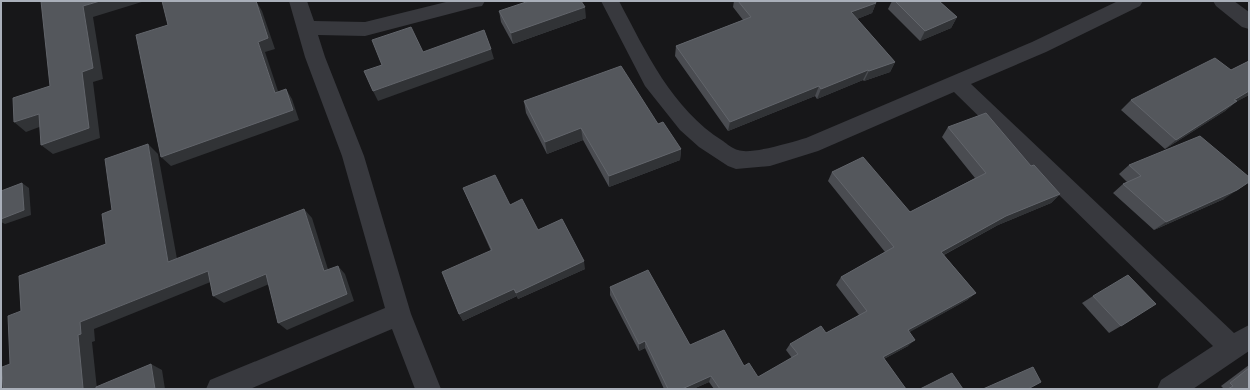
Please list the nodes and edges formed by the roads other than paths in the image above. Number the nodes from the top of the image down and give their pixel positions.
1 (298, 1) edge
2 (476, 1) edge
3 (610, 1) edge
4 (1134, 1) edge
5 (1222, 1) edge
6 (1249, 22) edge
7 (307, 28) junction
8 (956, 82) junction
9 (399, 314) junction
10 (1240, 342) edge
11 (219, 389) edge
12 (428, 389) edge
13 (1170, 389) edge

1 - 7 street
2 - 7 street
3 - 8 street
4 - 8 street
5 - 6 street
7 - 9 street
8 - 10 street
9 - 11 street
9 - 12 street
10 - 13 street

